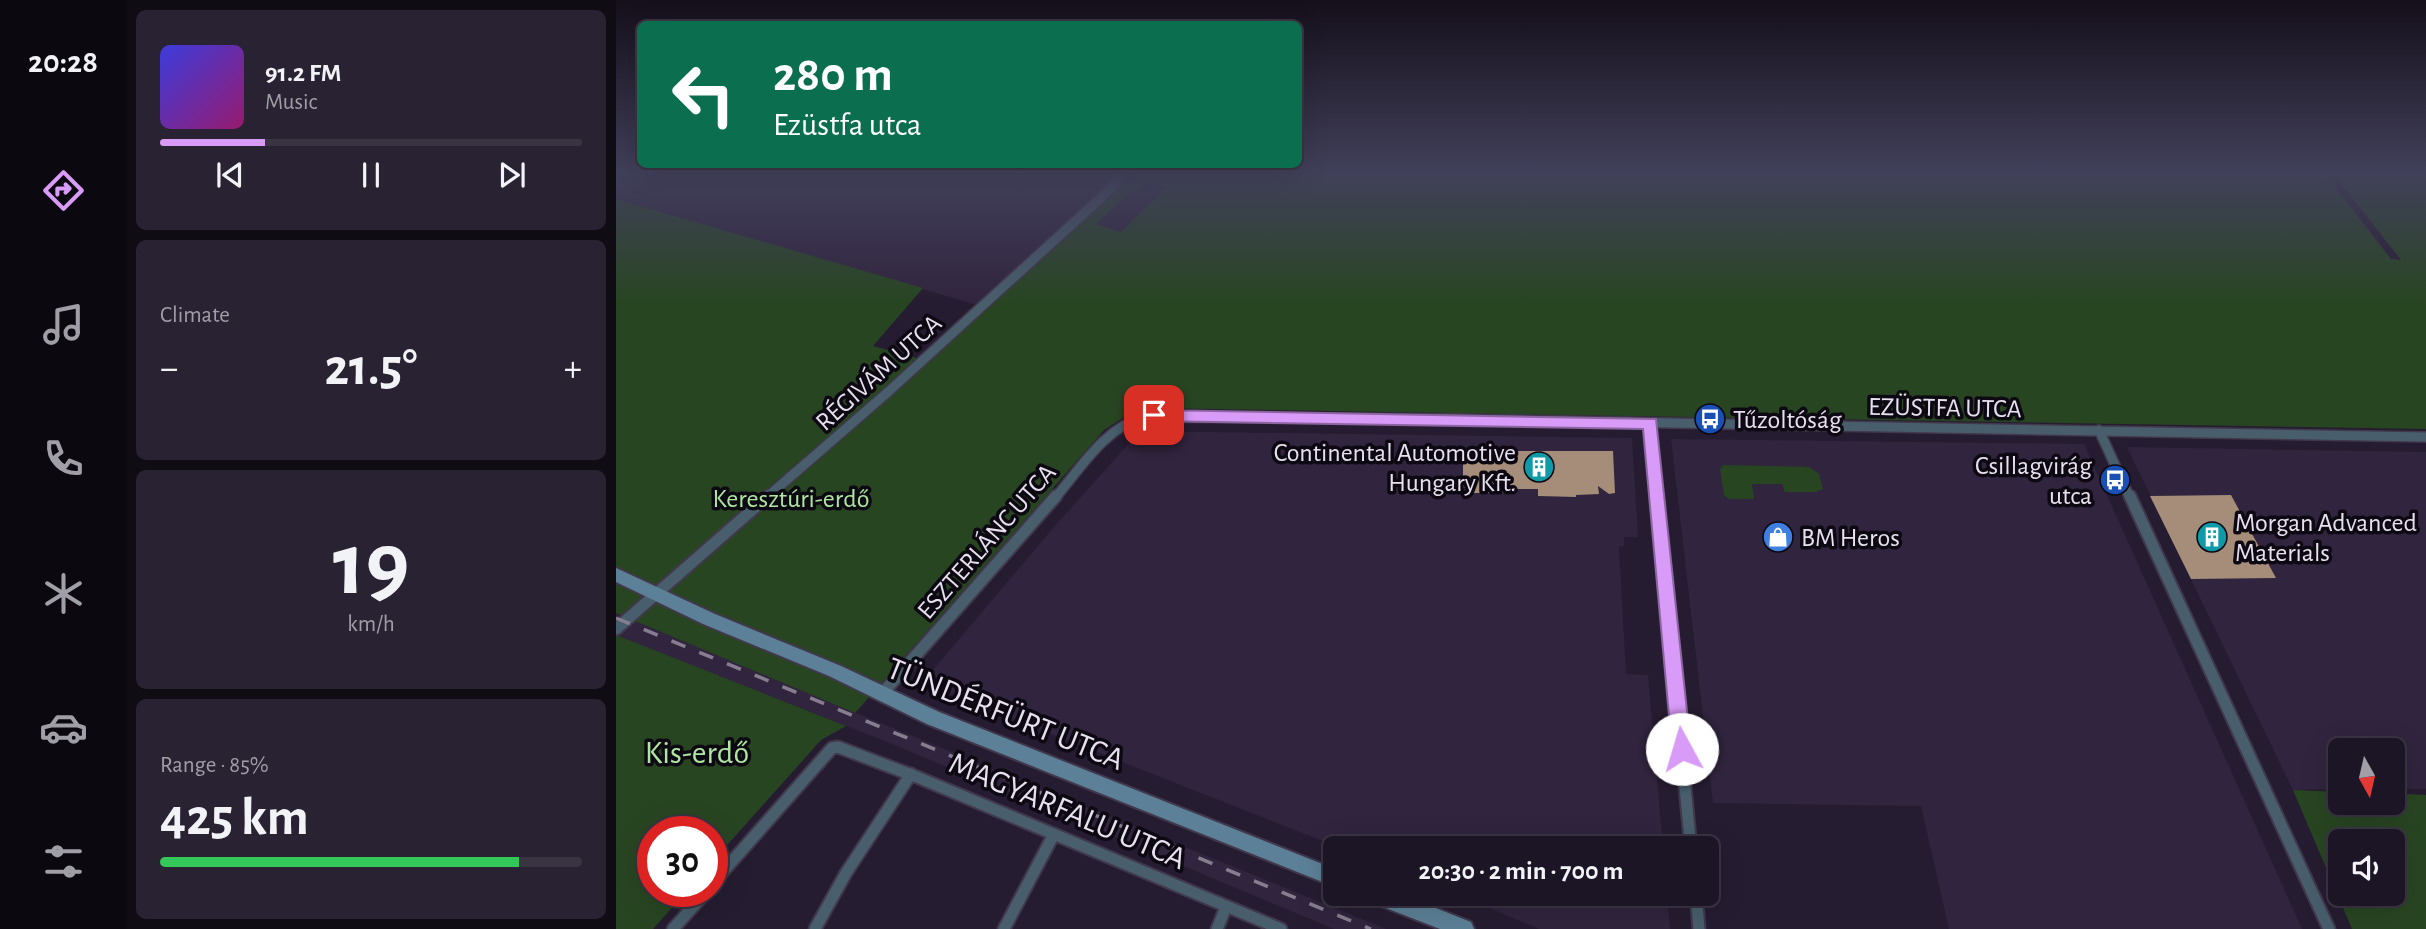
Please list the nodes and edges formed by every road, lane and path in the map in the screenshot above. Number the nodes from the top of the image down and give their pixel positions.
1 (1081, 216) edge
2 (1129, 421) joint
3 (1650, 423) junction
4 (2099, 430) junction
5 (2426, 437) edge
6 (616, 575) edge
7 (659, 594) junction
8 (616, 629) edge
9 (881, 695) junction
10 (911, 774) junction
11 (1054, 834) junction
12 (1691, 836) edge
13 (728, 866) edge
14 (1323, 873) edge
15 (1406, 906) edge
16 (1697, 906) edge
17 (693, 907) edge
18 (1226, 907) junction
19 (673, 929) edge
20 (815, 929) edge
21 (1004, 929) edge
22 (1217, 929) edge
23 (1281, 929) edge
24 (1464, 929) edge
25 (1699, 929) edge
26 (2329, 929) edge

1 - 7 street, RÉGIVÁM UTCA
2 - 3 street, EZÜSTFA UTCA
2 - 9 street, ESZTERLÁNC UTCA
3 - 4 street, EZÜSTFA UTCA
3 - 12 street
4 - 5 street, EZÜSTFA UTCA
4 - 26 street
6 - 7 street, TÜNDÉRFÜRT UTCA
7 - 8 street, RÉGIVÁM UTCA
7 - 9 street, TÜNDÉRFÜRT UTCA
9 - 14 street, TÜNDÉRFÜRT UTCA
10 - 11 street, MAGYARFALU UTCA
10 - 13 street, MAGYARFALU UTCA
10 - 20 street
11 - 18 street, MAGYARFALU UTCA
11 - 21 street
15 - 24 street
16 - 25 street
17 - 19 street
18 - 22 street
18 - 23 street, MAGYARFALU UTCA

